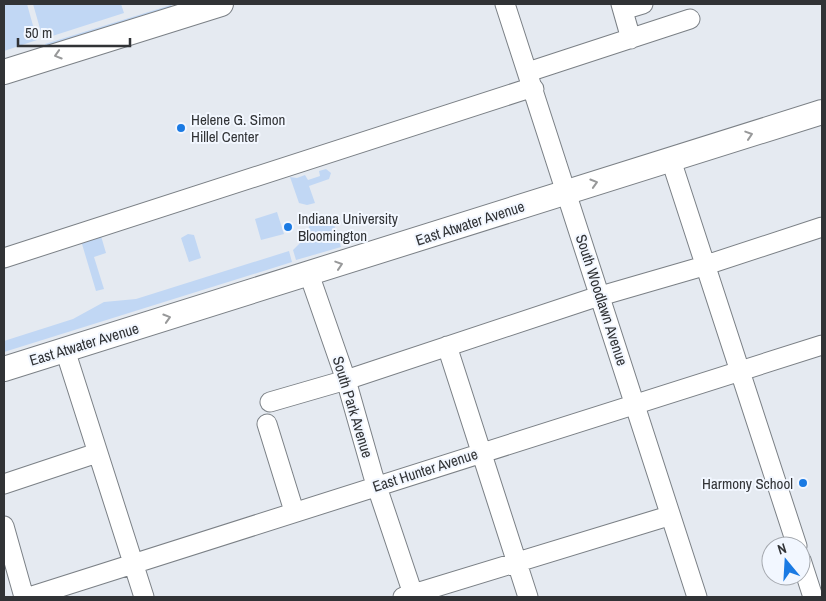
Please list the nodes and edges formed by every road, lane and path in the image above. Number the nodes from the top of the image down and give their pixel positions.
1 (222, 4) edge
2 (505, 4) edge
3 (643, 4) edge
4 (622, 7) edge
5 (690, 19) dead end
6 (631, 39) junction
7 (4, 72) edge
8 (531, 81) junction
9 (822, 112) edge
10 (671, 160) junction
11 (567, 192) junction
12 (822, 227) edge
13 (4, 258) edge
14 (704, 265) junction
15 (309, 274) junction
16 (600, 296) junction
17 (822, 345) edge
18 (447, 346) junction
19 (65, 350) junction
20 (4, 368) edge
21 (741, 370) junction
22 (346, 380) junction
23 (270, 402) dead end
24 (636, 405) junction
25 (266, 424) dead end
26 (481, 452) junction
27 (97, 454) junction
28 (4, 484) edge
29 (376, 485) junction
30 (294, 512) junction
31 (662, 518) dead end
32 (4, 526) edge
33 (794, 536) edge
34 (516, 561) junction
35 (133, 563) junction
36 (409, 596) edge
37 (24, 597) edge
38 (29, 597) edge
39 (144, 597) edge
40 (528, 597) edge
41 (697, 597) edge

1 -> 7 main road
2 - 8 street, South Woodlawn Avenue
3 - 4 street
4 - 6 street
5 - 6 street
6 - 8 street
8 - 11 street, South Woodlawn Avenue
8 - 13 street
10 -> 9 main road, East Atwater Avenue
11 -> 10 main road, East Atwater Avenue
10 - 14 street
15 -> 11 main road, East Atwater Avenue
11 - 16 street, South Woodlawn Avenue
12 - 14 street
14 - 16 street
14 - 21 street
19 -> 15 main road, East Atwater Avenue
15 - 22 street, South Park Avenue
16 - 18 street
16 - 24 street, South Woodlawn Avenue
17 - 21 street, East Hunter Avenue
18 - 22 street
18 - 26 street
19 - 20 main road, East Atwater Avenue
19 - 27 street
21 - 24 street, East Hunter Avenue
21 - 33 street
22 - 23 street
22 - 29 street, South Park Avenue
24 - 26 street, East Hunter Avenue
24 - 41 street, South Woodlawn Avenue
25 - 30 street
26 - 29 street, East Hunter Avenue
26 - 34 street
27 - 28 street
27 - 35 street
29 - 30 street, East Hunter Avenue
29 - 36 street, South Park Avenue
30 - 35 street, East Hunter Avenue
31 - 34 street
32 - 37 street
34 - 36 street
34 - 40 street
35 - 38 street, East Hunter Avenue
35 - 39 street

